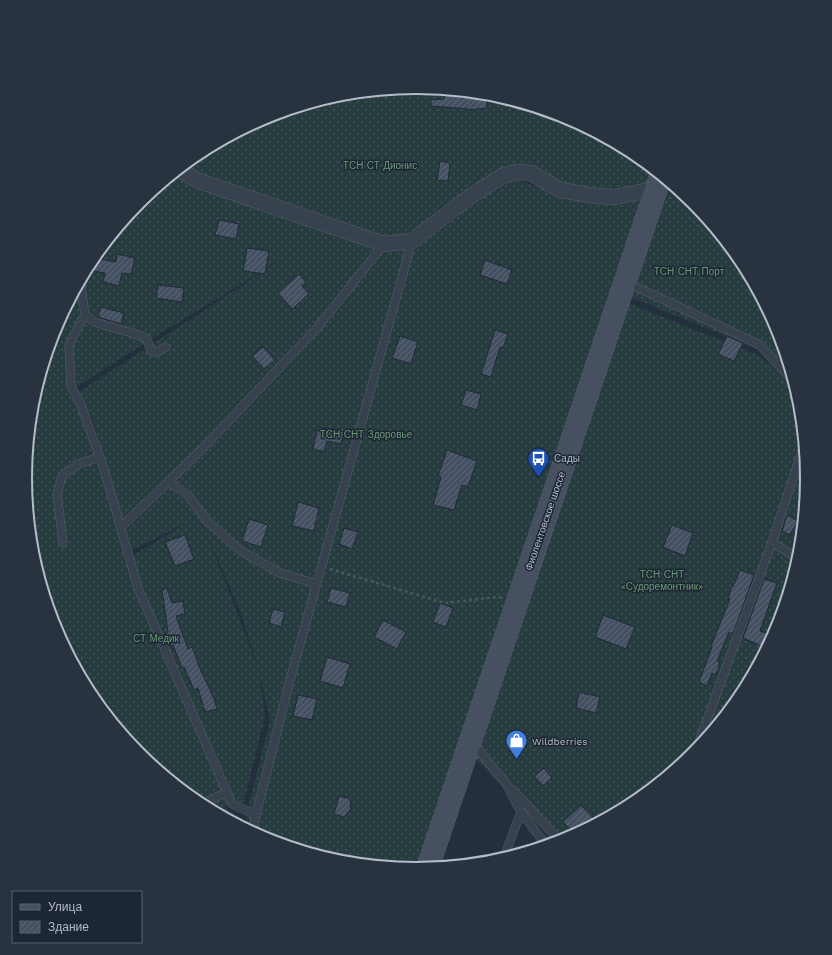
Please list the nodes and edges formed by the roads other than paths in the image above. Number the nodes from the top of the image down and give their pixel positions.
1 (184, 172) edge
2 (658, 183) edge
3 (412, 241) junction
4 (384, 244) junction
5 (625, 282) junction
6 (81, 289) edge
7 (85, 314) junction
8 (166, 346) dead end
9 (785, 372) edge
10 (100, 457) junction
11 (799, 459) edge
12 (168, 482) junction
13 (121, 527) junction
14 (772, 542) junction
15 (63, 543) dead end
16 (792, 555) edge
17 (317, 584) junction
18 (702, 735) edge
19 (471, 742) junction
20 (506, 783) junction
21 (227, 792) junction
22 (209, 801) edge
23 (521, 812) junction
24 (256, 815) junction
25 (253, 825) edge
26 (555, 835) edge
27 (542, 840) edge
28 (507, 850) edge
29 (430, 861) edge

1 - 4 street
2 - 3 street
2 - 5 main road, Фиолентовское шоссе
3 - 4 street
3 - 17 lane
4 - 12 lane
5 - 9 lane
5 - 19 main road, Фиолентовское шоссе
6 - 7 lane
7 - 8 lane
7 - 10 lane
10 - 13 lane
10 - 15 lane
11 - 14 lane
12 - 13 lane
12 - 17 lane
13 - 21 lane
14 - 16 lane
14 - 18 lane
17 - 24 lane
19 - 20 lane
19 - 29 main road, Фиолентовское шоссе
20 - 23 lane
20 - 26 lane
21 - 22 lane
21 - 24 lane
23 - 27 lane
23 - 28 lane
24 - 25 lane

